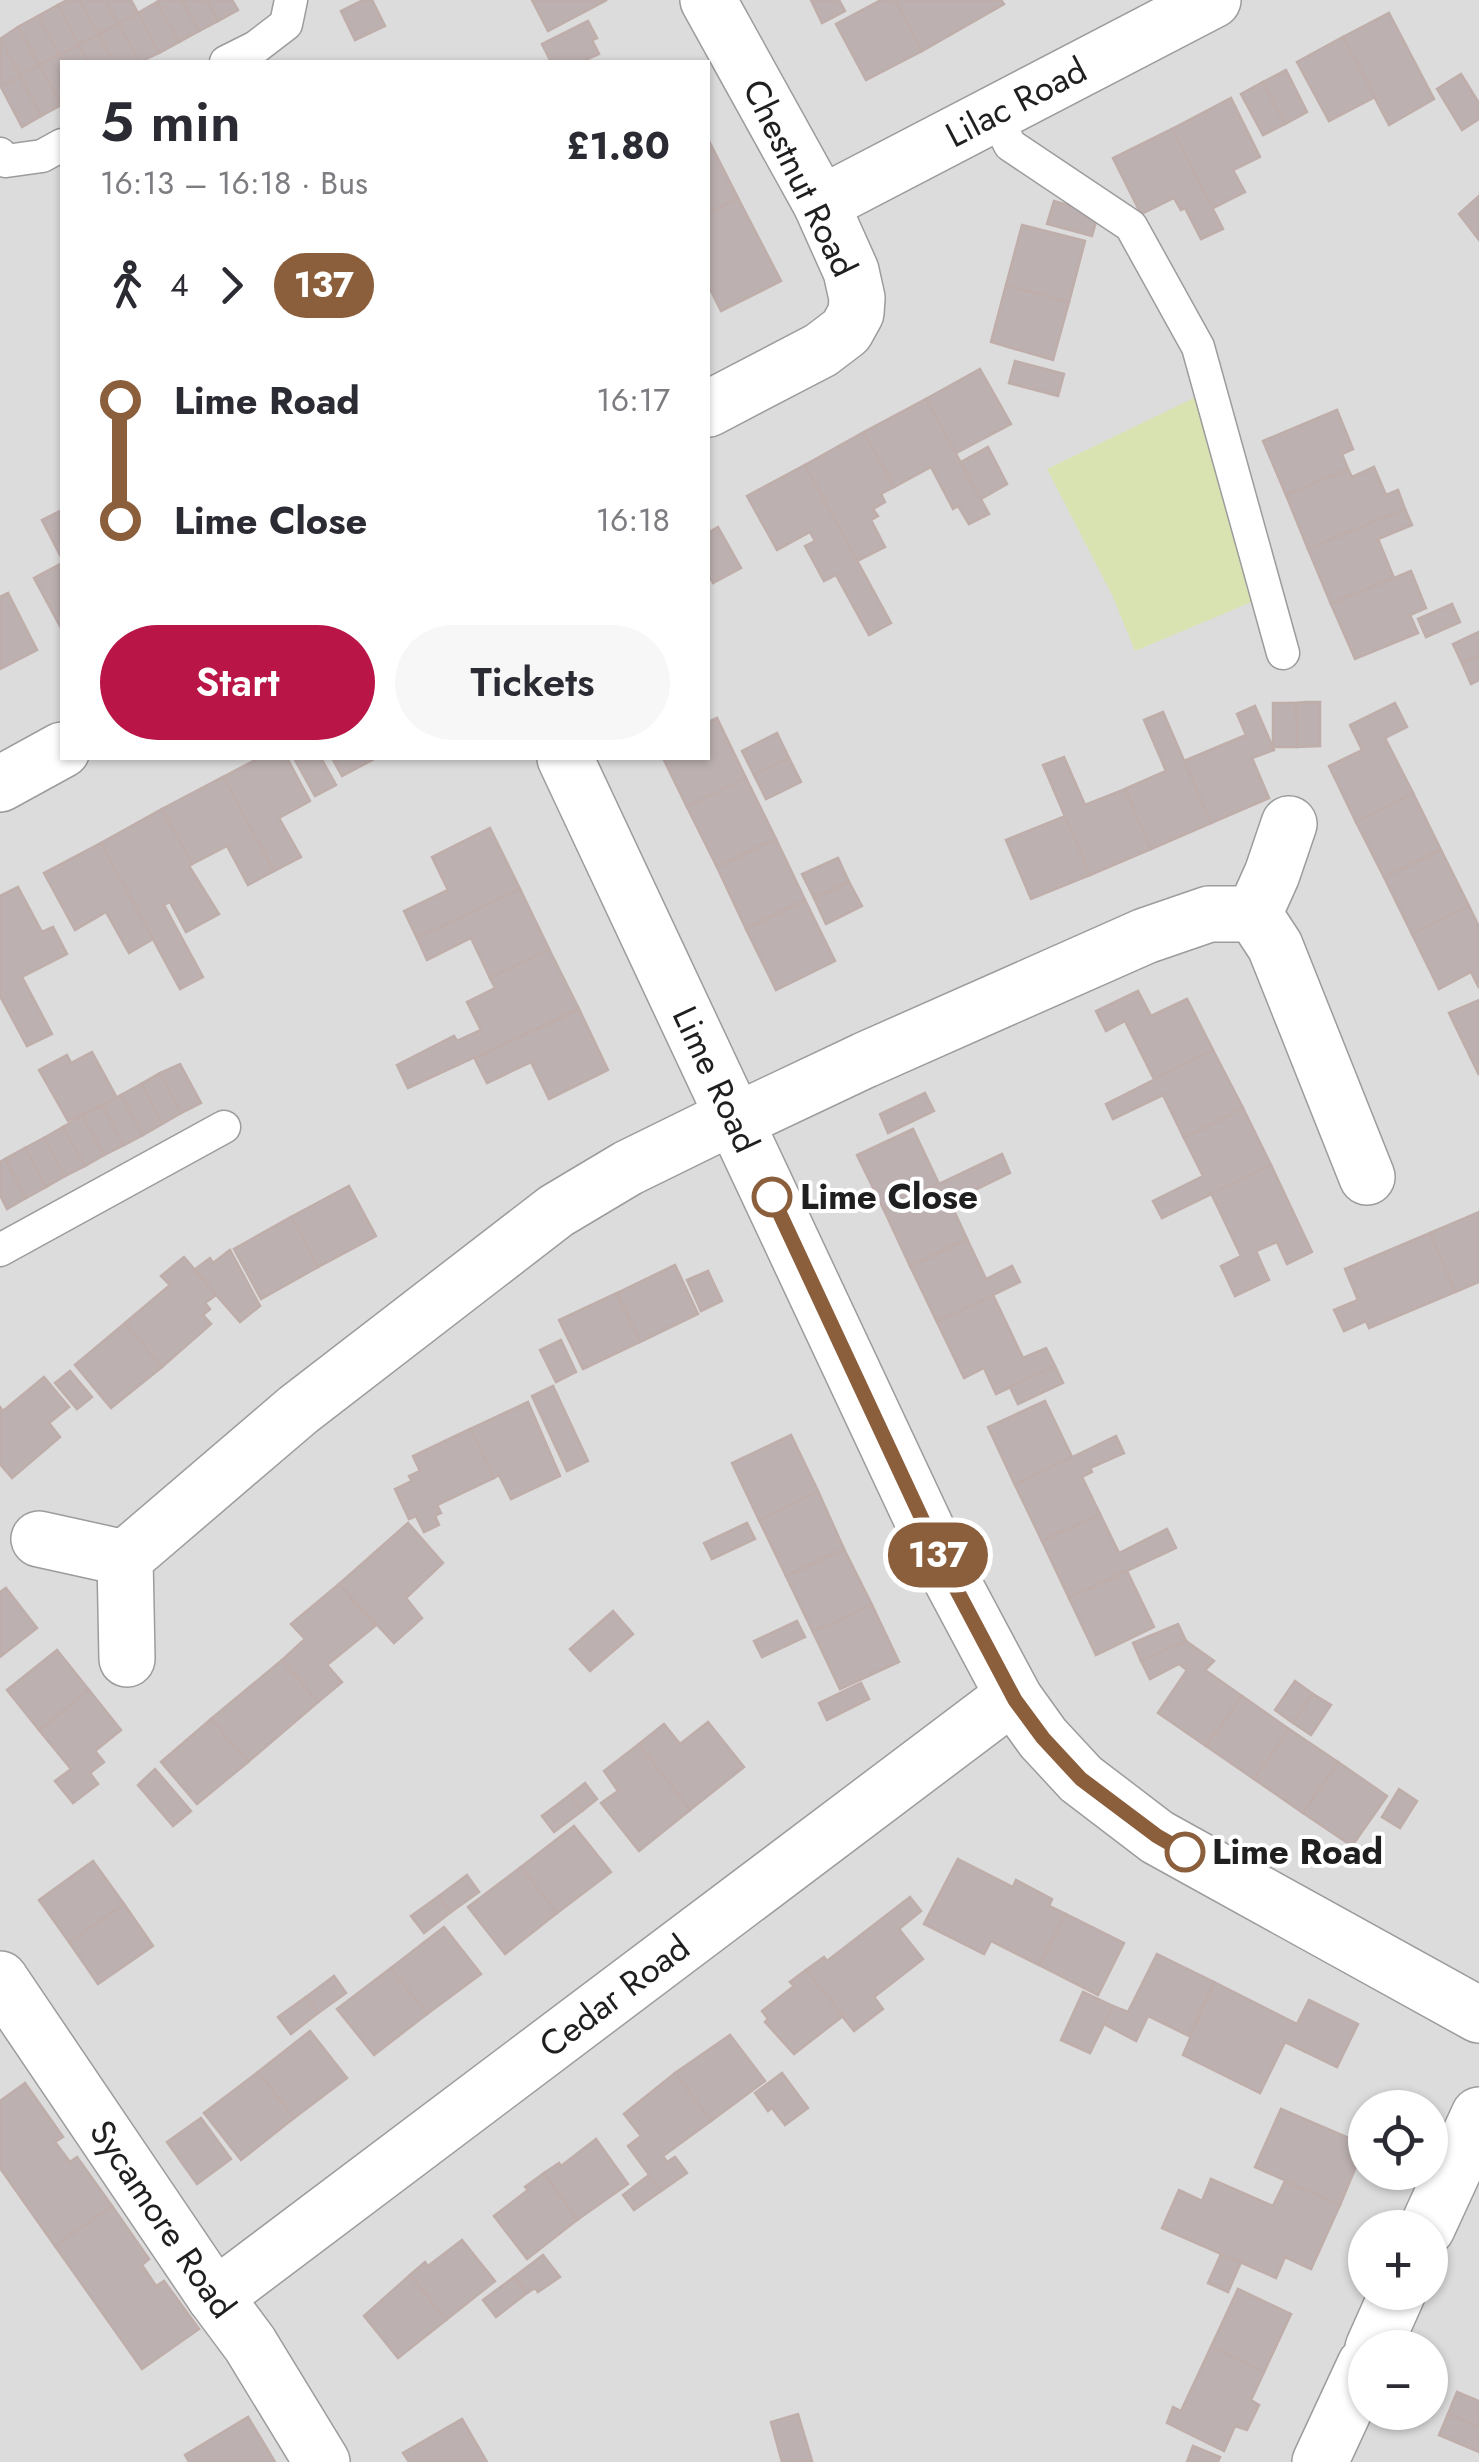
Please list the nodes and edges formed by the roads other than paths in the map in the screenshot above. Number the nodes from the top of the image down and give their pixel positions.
1 (291, 0) edge
2 (708, 0) edge
3 (1213, 0) edge
4 (230, 60) edge
5 (995, 115) junction
6 (60, 146) edge
7 (0, 154) edge
8 (820, 204) junction
9 (710, 408) edge
10 (1283, 652) dead end
11 (60, 751) edge
12 (565, 760) edge
13 (0, 784) edge
14 (1290, 824) dead end
15 (1254, 914) junction
16 (735, 1119) junction
17 (224, 1127) dead end
18 (1367, 1178) dead end
19 (0, 1250) edge
20 (40, 1539) dead end
21 (126, 1558) junction
22 (127, 1658) dead end
23 (1015, 1700) junction
24 (0, 1979) edge
25 (1479, 2016) edge
26 (1476, 2128) edge
27 (1436, 2210) edge
28 (214, 2297) junction
29 (1348, 2402) edge
30 (322, 2462) edge
31 (1320, 2462) edge

1 - 4 lane
2 - 8 street, Chestnut Road
3 - 5 street, Lilac Road
5 - 8 street, Lilac Road
5 - 10 lane
6 - 7 lane
8 - 9 street, Chestnut Road
11 - 13 street
12 - 16 street, Lime Road
14 - 15 street
15 - 16 street
15 - 18 street
16 - 21 street
16 - 23 street, Lime Road
17 - 19 lane
20 - 21 street
21 - 22 street
23 - 25 street, Lime Road
23 - 28 street, Cedar Road
24 - 28 street, Sycamore Road
26 - 27 street
28 - 30 street, Sycamore Road
29 - 31 street

